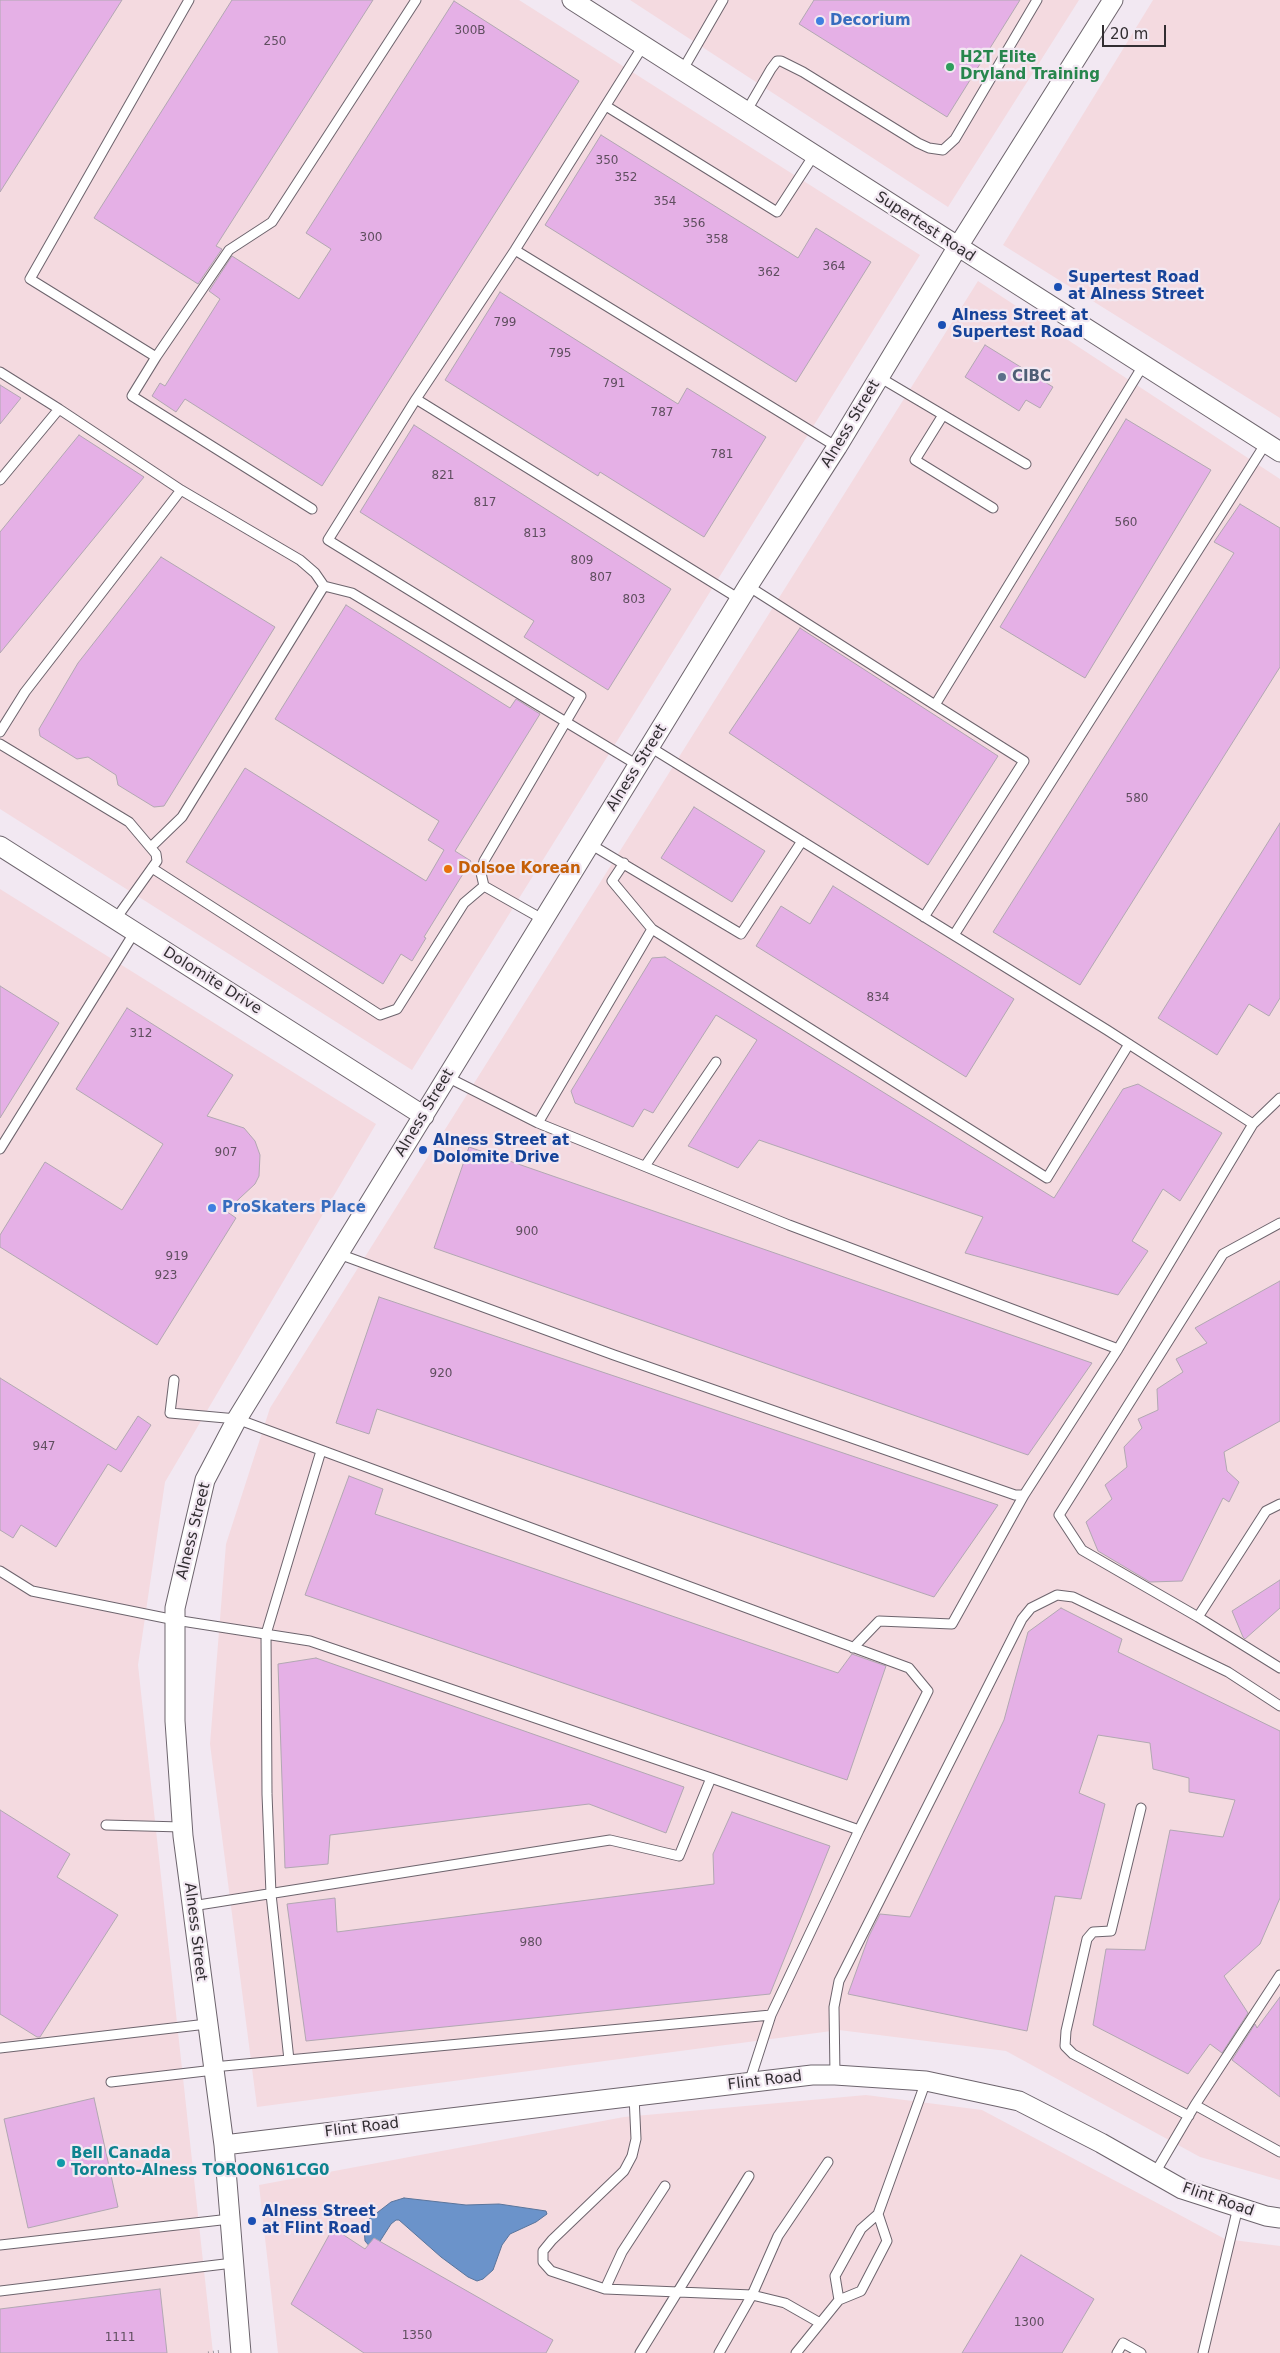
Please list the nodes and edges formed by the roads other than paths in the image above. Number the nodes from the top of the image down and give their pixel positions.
1 (189, 0) edge
2 (416, 0) edge
3 (572, 0) edge
4 (723, 0) edge
5 (1037, 0) edge
6 (1113, 0) edge
7 (644, 46) junction
8 (682, 71) junction
9 (606, 106) junction
10 (746, 112) junction
11 (814, 155) junction
12 (957, 248) junction
13 (515, 250) junction
14 (156, 357) junction
15 (1144, 364) junction
16 (0, 372) edge
17 (880, 377) junction
18 (416, 399) junction
19 (59, 409) junction
20 (943, 415) junction
21 (837, 447) junction
22 (1273, 448) edge
23 (1026, 464) dead end
24 (0, 480) edge
25 (181, 490) junction
26 (312, 508) dead end
27 (993, 508) dead end
28 (324, 586) junction
29 (745, 593) junction
30 (935, 705) junction
31 (566, 722) junction
32 (0, 732) edge
33 (0, 744) edge
34 (650, 748) junction
35 (639, 766) junction
36 (802, 841) junction
37 (590, 844) junction
38 (0, 846) edge
39 (151, 848) junction
40 (624, 862) junction
41 (152, 868) junction
42 (484, 886) junction
43 (924, 917) junction
44 (115, 920) junction
45 (544, 920) junction
46 (652, 929) junction
47 (134, 933) junction
48 (954, 935) junction
49 (1129, 1044) junction
50 (716, 1062) dead end
51 (447, 1076) junction
52 (1280, 1098) edge
53 (424, 1116) junction
54 (538, 1123) junction
55 (1253, 1124) junction
56 (0, 1149) edge
57 (644, 1166) junction
58 (1280, 1223) edge
59 (339, 1254) junction
60 (1118, 1349) junction
61 (174, 1380) dead end
62 (237, 1419) junction
63 (321, 1451) junction
64 (1024, 1495) junction
65 (1280, 1504) edge
66 (0, 1571) edge
67 (1198, 1617) junction
68 (175, 1620) junction
69 (266, 1634) junction
70 (852, 1648) junction
71 (1280, 1668) edge
72 (1280, 1706) edge
73 (711, 1778) junction
74 (1141, 1808) dead end
75 (106, 1825) dead end
76 (182, 1827) junction
77 (859, 1830) junction
78 (271, 1894) junction
79 (192, 1906) junction
80 (1280, 1975) edge
81 (770, 2014) junction
82 (207, 2024) junction
83 (0, 2048) edge
84 (289, 2060) junction
85 (213, 2069) junction
86 (835, 2075) junction
87 (926, 2081) junction
88 (111, 2082) dead end
89 (748, 2083) junction
90 (634, 2096) junction
91 (1195, 2105) junction
92 (1189, 2116) junction
93 (224, 2145) junction
94 (1280, 2152) edge
95 (828, 2162) dead end
96 (1155, 2173) junction
97 (749, 2176) dead end
98 (665, 2186) dead end
99 (1238, 2207) junction
100 (878, 2214) junction
101 (1280, 2218) edge
102 (230, 2219) junction
103 (0, 2245) edge
104 (233, 2263) junction
105 (605, 2289) junction
106 (0, 2292) edge
107 (678, 2292) junction
108 (752, 2295) junction
109 (839, 2300) junction
110 (820, 2323) junction
111 (241, 2353) edge
112 (640, 2353) edge
113 (719, 2353) edge
114 (796, 2353) edge
115 (1117, 2353) edge
116 (1141, 2353) edge
117 (1203, 2353) edge

1 - 14 lane
2 - 14 lane
3 - 7 street, Supertest Road
4 - 8 lane
5 - 10 lane
6 - 12 street, Alness Street
7 - 8 street, Supertest Road
7 - 9 lane
8 - 10 street, Supertest Road
9 - 11 lane
9 - 13 lane
10 - 11 street, Supertest Road
11 - 12 street, Supertest Road
12 - 15 street, Supertest Road
12 - 17 street, Alness Street
13 - 18 lane
13 - 21 lane
14 - 26 lane
15 - 22 street, Supertest Road
15 - 30 lane
16 - 19 lane
17 - 20 lane
17 - 21 street, Alness Street
18 - 29 lane
18 - 31 lane
19 - 24 lane
19 - 25 lane
20 - 23 lane
20 - 27 lane
21 - 29 street, Alness Street
22 - 48 lane
25 - 28 lane
25 - 32 lane
28 - 31 lane
28 - 39 lane
29 - 30 lane
29 - 34 street, Alness Street
30 - 43 lane
31 - 35 lane
31 - 42 lane
33 - 39 lane
34 - 35 street, Alness Street
34 - 36 lane
35 - 37 street, Alness Street
36 - 40 lane
36 - 43 lane
37 - 40 lane
37 - 45 street, Alness Street
38 - 44 street, Dolomite Drive
39 - 41 lane
40 - 46 lane
41 - 42 lane
41 - 44 lane
42 - 45 lane
43 - 48 lane
44 - 47 street, Dolomite Drive
45 - 51 street, Alness Street
46 - 49 lane
46 - 54 lane
47 - 53 street, Dolomite Drive
47 - 56 lane
48 - 49 lane
49 - 55 lane
50 - 57 lane
51 - 53 street, Alness Street
51 - 54 lane
52 - 55 lane
53 - 59 street, Alness Street
54 - 57 lane
55 - 60 lane
57 - 60 lane
58 - 67 lane
59 - 62 street, Alness Street
59 - 64 lane
60 - 64 lane
61 - 62 lane
62 - 63 lane
62 - 68 street, Alness Street
63 - 69 lane
63 - 70 lane
64 - 70 lane
65 - 67 lane
66 - 68 lane
67 - 71 lane
68 - 69 lane
68 - 76 street, Alness Street
69 - 73 lane
69 - 78 lane
70 - 77 lane
72 - 86 lane
73 - 77 lane
73 - 78 lane
74 - 92 lane
75 - 76 lane
76 - 79 street, Alness Street
77 - 81 lane
78 - 79 lane
78 - 84 lane
79 - 82 street, Alness Street
80 - 91 lane
81 - 84 lane
81 - 89 lane
82 - 83 lane
82 - 85 street, Alness Street
84 - 85 lane
85 - 88 lane
85 - 93 street, Alness Street
86 - 87 street, Flint Road
86 - 89 street, Flint Road
87 - 96 street, Flint Road
87 - 100 lane
89 - 90 street, Flint Road
90 - 93 street, Flint Road
90 - 105 lane
91 - 92 lane
91 - 94 lane
92 - 96 lane
93 - 102 street, Alness Street
95 - 108 lane
96 - 99 street, Flint Road
97 - 107 lane
98 - 105 lane
99 - 101 street, Flint Road
99 - 117 lane
100 - 109 lane
100 - 109 lane
102 - 103 lane
102 - 104 street, Alness Street
104 - 106 lane
104 - 111 street, Alness Street
105 - 107 lane
107 - 108 lane
107 - 112 lane
108 - 110 lane
108 - 113 lane
109 - 110 lane
110 - 114 lane
115 - 116 lane

